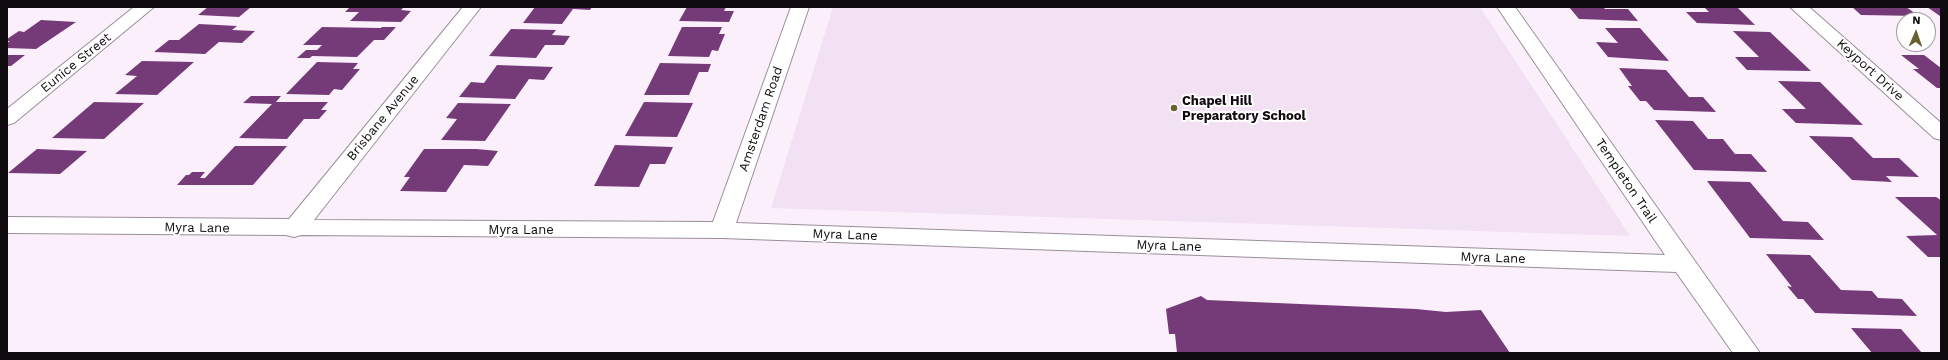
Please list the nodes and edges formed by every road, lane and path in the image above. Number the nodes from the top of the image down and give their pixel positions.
1 (144, 7) edge
2 (472, 7) edge
3 (800, 7) edge
4 (1506, 7) edge
5 (1799, 7) edge
6 (7, 119) edge
7 (1938, 129) edge
8 (7, 226) edge
9 (294, 229) junction
10 (722, 230) junction
11 (1683, 264) junction
12 (1748, 353) edge

1 - 6 street, Eunice Street
2 - 9 street, Brisbane Avenue
3 - 10 street, Amsterdam Road
4 - 11 street, Templeton Trail
5 - 7 street, Keyport Drive
8 - 9 street, Myra Lane
9 - 10 street, Myra Lane
10 - 11 street, Myra Lane
11 - 12 street, Templeton Trail

